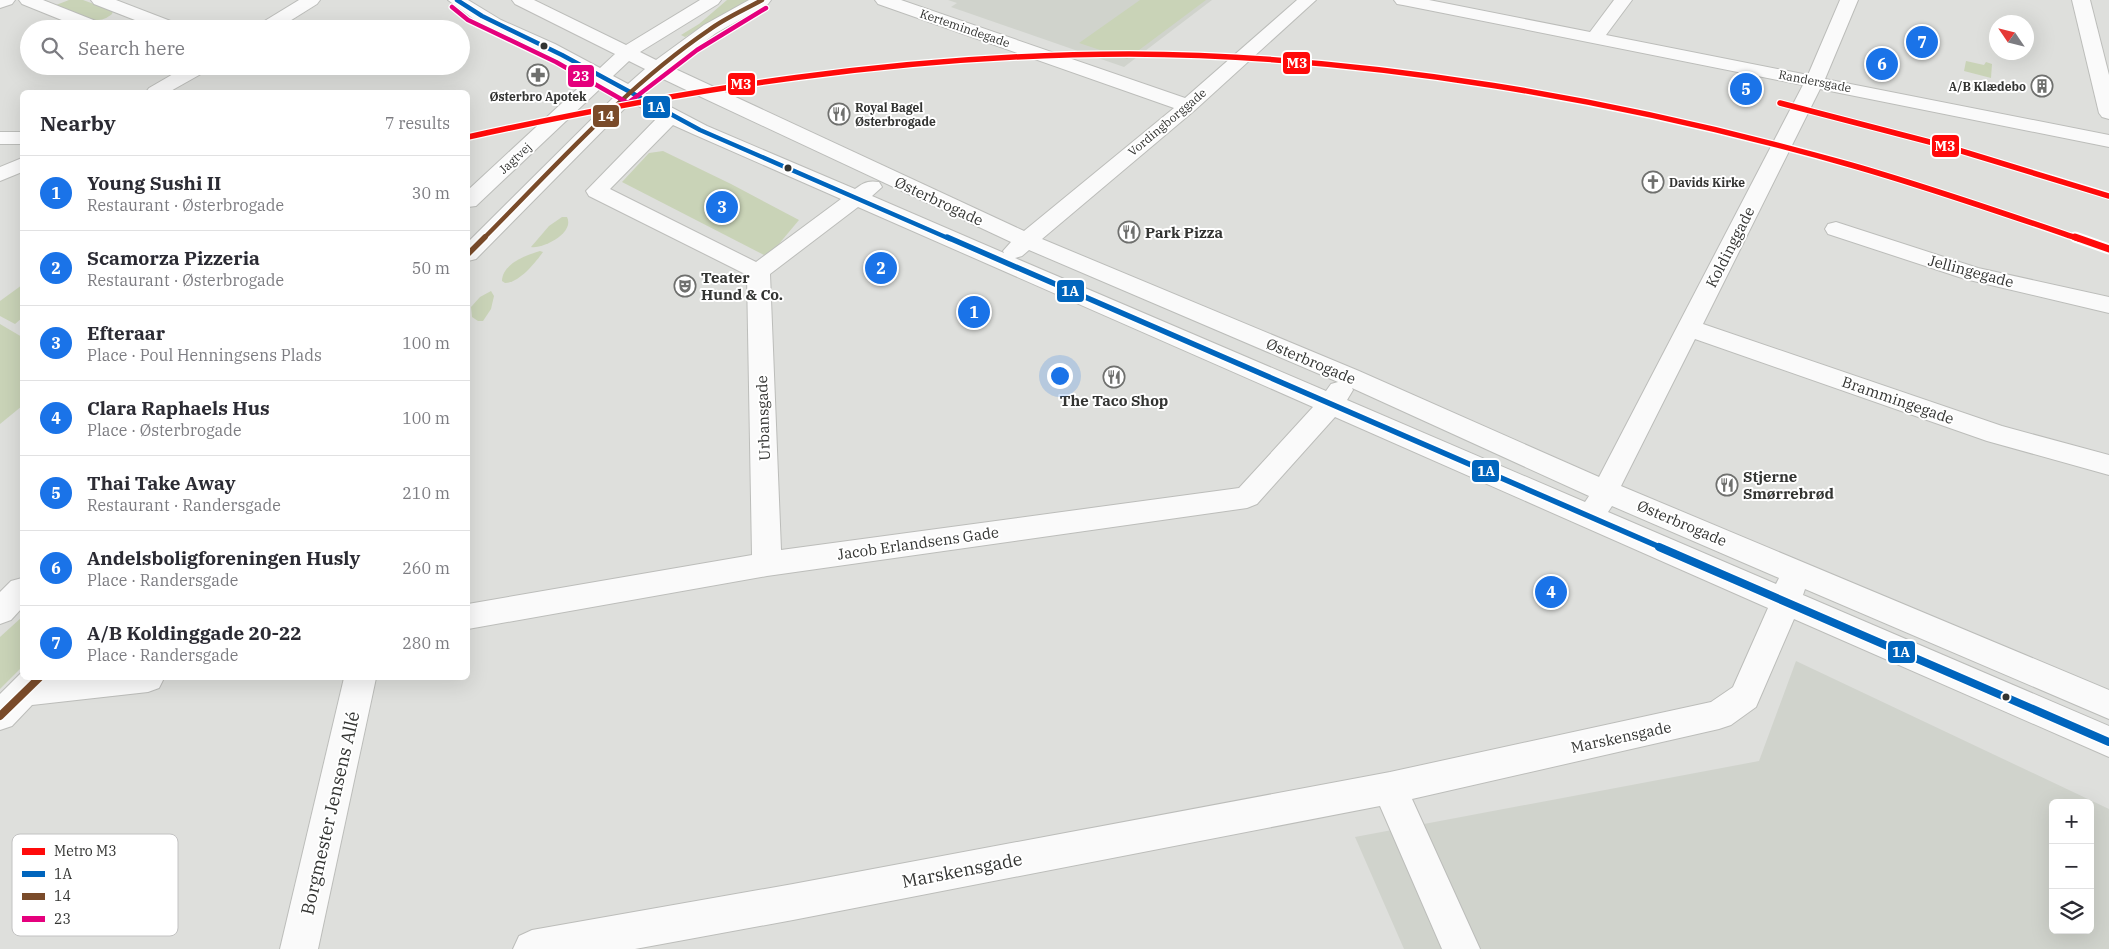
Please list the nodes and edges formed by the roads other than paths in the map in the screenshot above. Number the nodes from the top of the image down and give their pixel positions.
1 (6, 0) edge
2 (28, 0) edge
3 (100, 0) edge
4 (311, 0) edge
5 (457, 0) edge
6 (521, 0) edge
7 (712, 0) edge
8 (762, 0) edge
9 (884, 0) edge
10 (1307, 0) edge
11 (1403, 0) edge
12 (1623, 0) edge
13 (1849, 0) edge
14 (2081, 0) edge
15 (0, 3) edge
16 (78, 20) edge
17 (152, 20) edge
18 (279, 20) edge
19 (1594, 38) junction
20 (628, 53) junction
21 (658, 68) junction
22 (185, 75) edge
23 (601, 77) junction
24 (1814, 81) junction
25 (159, 90) edge
26 (628, 94) junction
27 (1188, 106) junction
28 (2109, 113) edge
29 (670, 116) junction
30 (0, 138) edge
31 (20, 138) edge
32 (2109, 141) edge
33 (20, 165) edge
34 (0, 175) edge
35 (884, 176) junction
36 (858, 198) junction
37 (470, 199) edge
38 (1836, 230) dead end
39 (1026, 241) junction
40 (470, 252) edge
41 (1002, 261) junction
42 (758, 272) junction
43 (2109, 305) edge
44 (1688, 328) junction
45 (1350, 377) junction
46 (1330, 404) junction
47 (2109, 465) edge
48 (1605, 491) junction
49 (1592, 518) junction
50 (767, 564) junction
51 (1791, 586) junction
52 (20, 592) edge
53 (0, 610) edge
54 (470, 617) edge
55 (115, 680) edge
56 (360, 680) edge
57 (32, 685) edge
58 (2109, 705) edge
59 (0, 716) edge
60 (2109, 742) edge
61 (1390, 788) junction
62 (299, 949) edge
63 (532, 949) edge
64 (1461, 949) edge

1 - 15 street
2 - 16 street
3 - 17 street
4 - 18 street
5 - 23 street, Østerbrogade
6 - 20 street, Østerbrogade
7 - 20 street, Jagtvej
8 - 21 street
9 - 27 street, Kertemindegade
10 - 27 street, Vordingborggade
11 - 19 street, Randersgade
12 - 19 street
13 - 24 street, Koldinggade
14 - 28 street
19 - 24 street, Randersgade
20 - 21 street, Østerbrogade
20 - 23 street, Jagtvej
21 - 26 street
21 - 35 street, Østerbrogade
22 - 25 street
23 - 26 street, Østerbrogade
23 - 37 street, Jagtvej
24 - 32 street, Randersgade
24 - 44 street, Koldinggade
26 - 29 street, Østerbrogade
26 - 40 street
27 - 39 street, Vordingborggade
29 - 36 street, Østerbrogade
29 - 42 street
30 - 31 street
33 - 34 street
35 - 36 street
35 - 39 street, Østerbrogade
36 - 41 street, Østerbrogade
36 - 42 street
38 - 43 street, Jellingegade
39 - 41 street, Vordingborggade
39 - 45 street, Østerbrogade
41 - 46 street, Østerbrogade
42 - 50 street, Urbansgade
44 - 47 street, Brammingegade
44 - 48 street, Koldinggade
45 - 46 street, Jacob Erlandsens Gade
45 - 48 street, Østerbrogade
46 - 49 street, Østerbrogade
46 - 50 street, Jacob Erlandsens Gade
48 - 49 street, Koldinggade
48 - 51 street, Østerbrogade
49 - 51 street, Østerbrogade
50 - 54 street, Jacob Erlandsens Gade
51 - 58 street, Østerbrogade
51 - 60 street, Østerbrogade
51 - 61 street, Marskensgade
52 - 53 street
55 - 57 street
56 - 62 street, Borgmester Jensens Allé
57 - 59 street
61 - 63 street, Marskensgade
61 - 64 street

